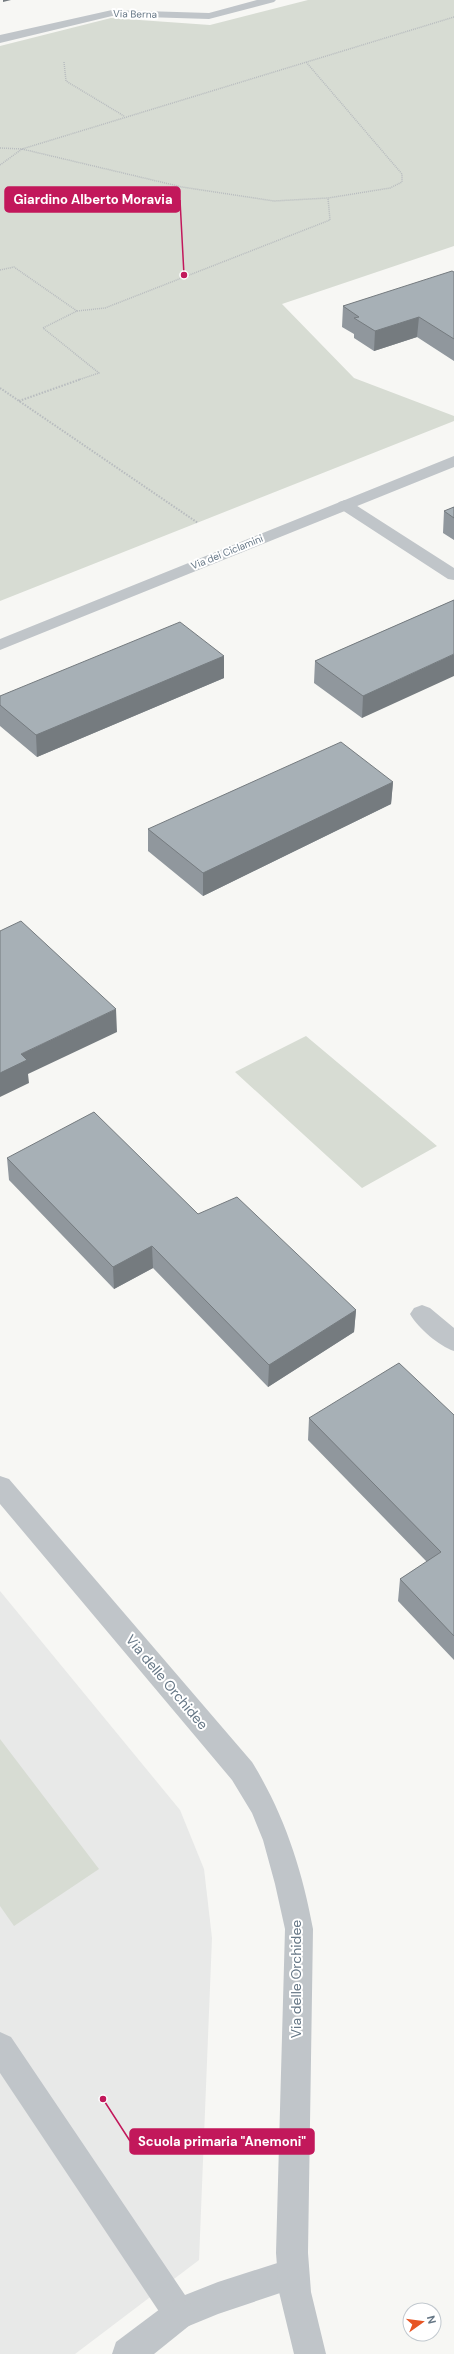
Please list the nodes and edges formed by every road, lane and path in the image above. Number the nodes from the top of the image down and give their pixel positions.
1 (270, 0) edge
2 (454, 17) edge
3 (22, 33) junction
4 (0, 39) edge
5 (306, 62) junction
6 (124, 117) junction
7 (0, 148) edge
8 (22, 149) junction
9 (0, 165) edge
10 (328, 198) junction
11 (0, 270) edge
12 (76, 311) junction
13 (0, 388) edge
14 (19, 401) junction
15 (454, 461) edge
16 (345, 505) junction
17 (198, 523) dead end
18 (454, 575) edge
19 (0, 645) edge
20 (422, 1314) dead end
21 (454, 1342) edge
22 (0, 1486) edge
23 (0, 2047) edge
24 (293, 2274) junction
25 (179, 2314) junction
26 (128, 2354) edge
27 (310, 2354) edge

1 - 3 street, Via Berna
2 - 5 path
3 - 4 street, Via Berna
3 - 6 path
5 - 6 path
5 - 10 path
6 - 8 path
7 - 8 path
8 - 9 path
8 - 10 path
10 - 12 path
11 - 12 path
12 - 14 path
13 - 14 path
14 - 17 path
15 - 16 street, Via dei Ciclamini
16 - 18 street
16 - 19 street, Via dei Ciclamini
20 - 21 street
22 - 24 street, Via delle Orchidee
23 - 25 street
24 - 25 street
24 - 27 street, Via delle Orchidee
25 - 26 street

